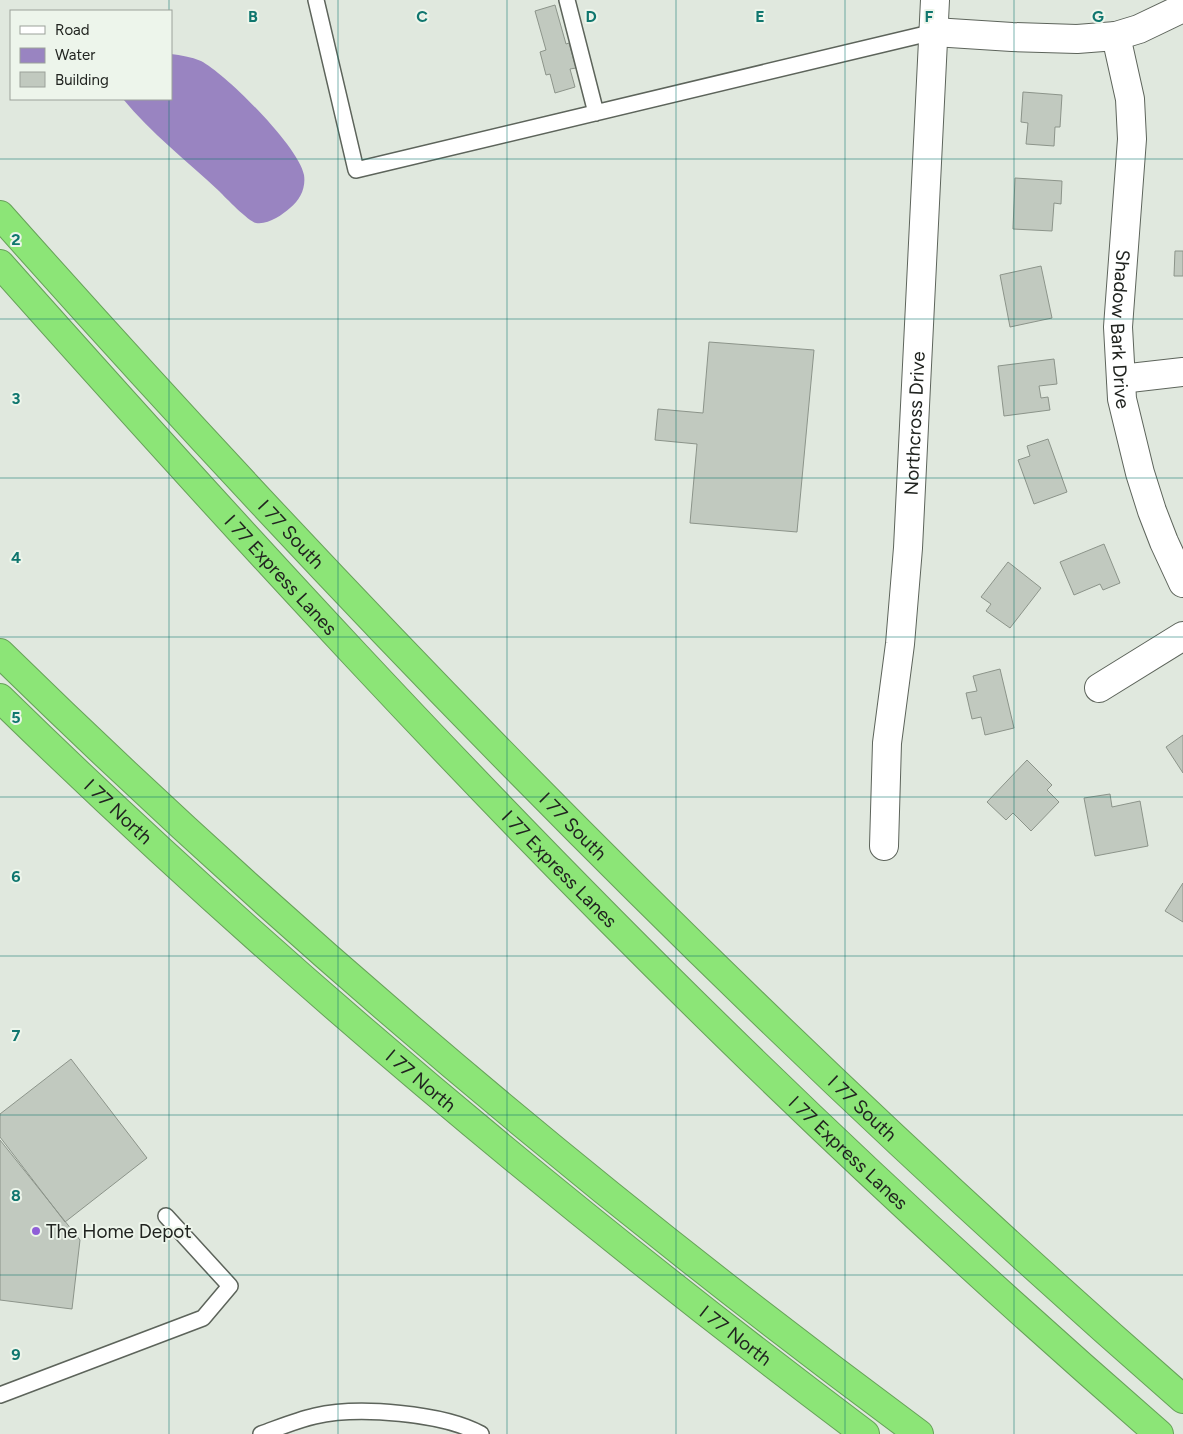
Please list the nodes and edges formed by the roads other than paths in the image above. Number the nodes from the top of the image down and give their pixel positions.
1 (316, 0) edge
2 (567, 0) edge
3 (935, 0) edge
4 (1183, 8) edge
5 (934, 32) junction
6 (1116, 36) junction
7 (596, 113) junction
8 (0, 215) edge
9 (0, 264) edge
10 (1183, 372) edge
11 (1121, 379) junction
12 (1183, 583) edge
13 (1183, 636) edge
14 (0, 653) edge
15 (1099, 688) dead end
16 (0, 698) edge
17 (884, 846) dead end
18 (166, 1216) dead end
19 (0, 1396) edge
20 (1183, 1399) edge
21 (260, 1434) edge
22 (481, 1434) edge
23 (865, 1434) edge
24 (920, 1434) edge
25 (1159, 1434) edge

1 - 7 lane
2 - 7 lane
3 - 5 street, Northcross Drive
4 - 6 street
5 - 6 street
5 - 7 lane
5 - 17 street, Northcross Drive
6 - 11 street, Shadow Bark Drive
8 - 20 highway, I 77 South
9 - 25 highway, I 77 Express Lanes
10 - 11 street
11 - 12 street, Shadow Bark Drive
13 - 15 street
14 - 24 highway
16 - 23 highway, I 77 North
18 - 19 lane
21 - 22 lane

